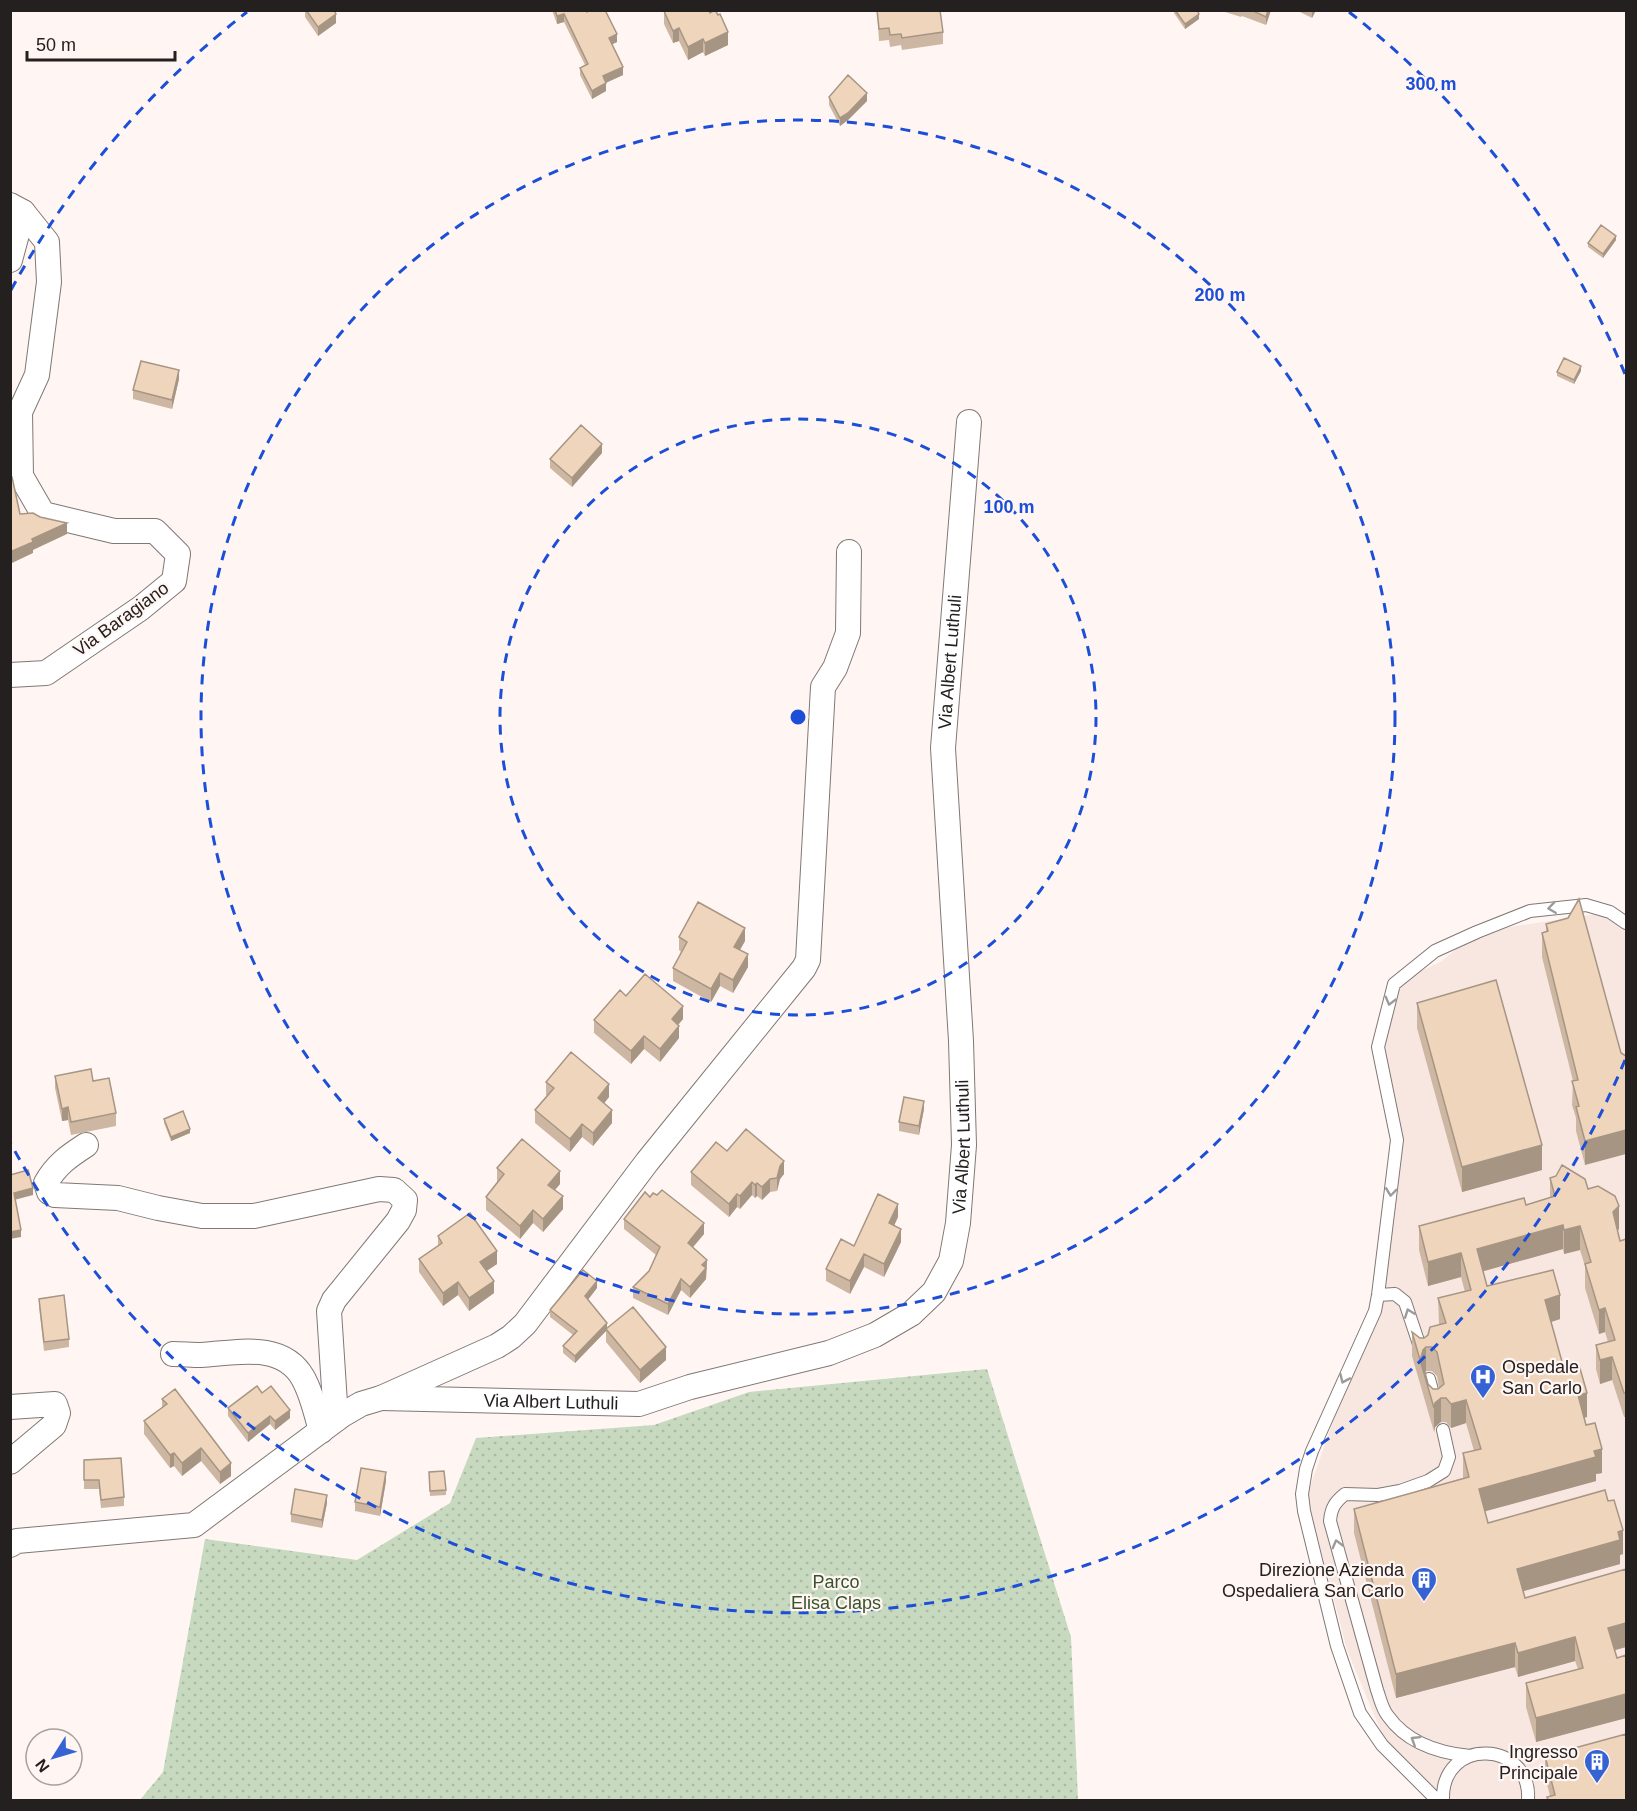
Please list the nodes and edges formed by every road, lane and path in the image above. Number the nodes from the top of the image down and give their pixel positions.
1 (17, 209) edge
2 (10, 260) edge
3 (969, 422) dead end
4 (849, 552) dead end
5 (10, 675) edge
6 (1626, 923) edge
7 (86, 1145) dead end
8 (1378, 1295) junction
9 (173, 1354) dead end
10 (1422, 1354) edge
11 (1429, 1379) edge
12 (381, 1398) junction
13 (1436, 1405) edge
14 (10, 1407) edge
15 (328, 1425) junction
16 (1443, 1430) dead end
17 (10, 1462) edge
18 (10, 1545) edge
19 (1470, 1756) junction
20 (1437, 1800) edge
21 (1443, 1800) edge
22 (1528, 1800) edge

1 - 2 street, Via Baragiano
1 - 5 street, Via Baragiano
3 - 12 street, Via Albert Luthuli
4 - 12 street, Via Albert Luthuli
6 -> 8 lane
7 - 15 street
10 -> 8 lane
8 -> 20 lane
9 - 15 street
11 - 13 lane
12 - 15 street, Via Albert Luthuli
14 - 17 street
15 - 18 street, Via Albert Luthuli
19 -> 16 lane
19 - 21 lane
19 - 22 lane

